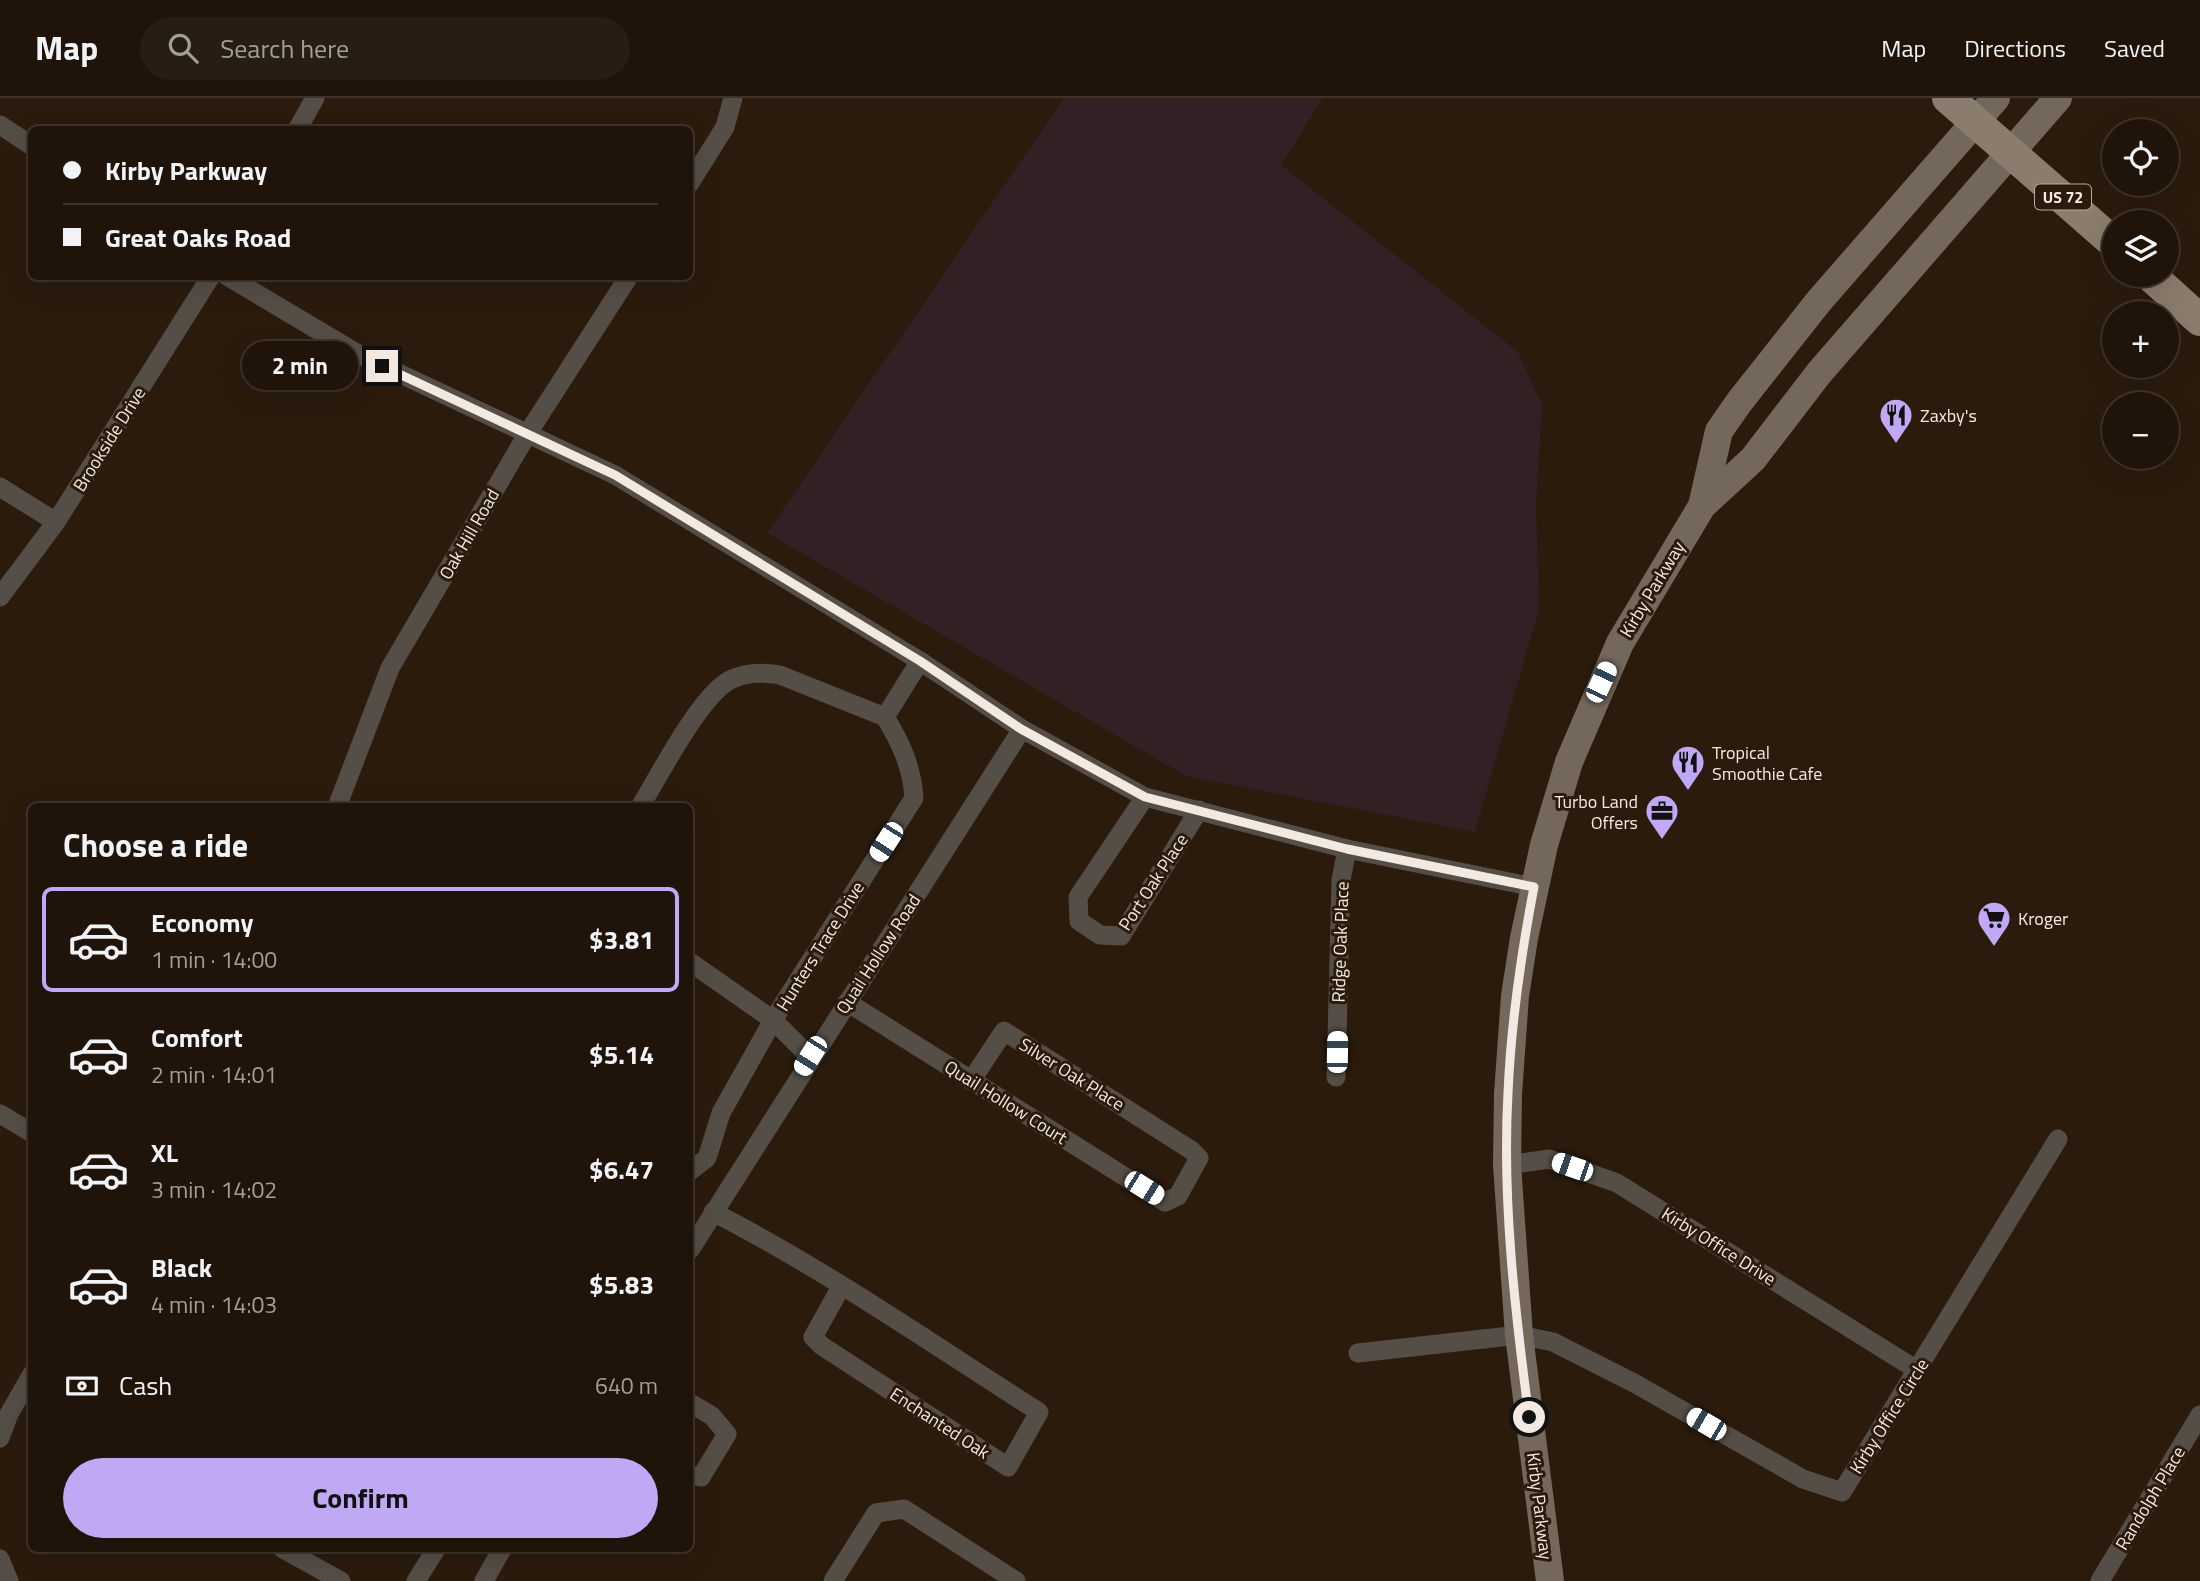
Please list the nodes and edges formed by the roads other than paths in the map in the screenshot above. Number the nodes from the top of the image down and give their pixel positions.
1 (315, 98) edge
2 (733, 98) edge
3 (1948, 98) edge
4 (2057, 98) edge
5 (1986, 109) edge
6 (0, 125) edge
7 (299, 126) edge
8 (28, 143) edge
9 (2012, 152) junction
10 (693, 178) edge
11 (2102, 232) edge
12 (208, 280) edge
13 (234, 280) edge
14 (626, 280) edge
15 (2163, 287) edge
16 (2200, 320) edge
17 (528, 433) junction
18 (0, 487) edge
19 (1702, 506) junction
20 (56, 522) junction
21 (0, 597) edge
22 (920, 661) junction
23 (885, 717) junction
24 (1021, 729) junction
25 (1145, 797) junction
26 (339, 803) edge
27 (642, 803) edge
28 (1199, 810) junction
29 (1347, 849) junction
30 (1534, 887) junction
31 (693, 964) edge
32 (847, 1002) junction
33 (773, 1020) junction
34 (810, 1056) junction
35 (1336, 1077) dead end
36 (971, 1081) junction
37 (0, 1114) edge
38 (28, 1131) edge
39 (2058, 1139) dead end
40 (1507, 1165) junction
41 (693, 1169) edge
42 (1166, 1202) joint
43 (713, 1212) junction
44 (693, 1245) edge
45 (841, 1287) junction
46 (1519, 1335) junction
47 (1358, 1353) dead end
48 (1917, 1370) junction
49 (28, 1381) edge
50 (693, 1405) edge
51 (2200, 1415) edge
52 (0, 1438) edge
53 (693, 1476) edge
54 (288, 1552) edge
55 (434, 1552) edge
56 (500, 1552) edge
57 (0, 1559) edge
58 (9, 1581) edge
59 (341, 1581) edge
60 (416, 1581) edge
61 (484, 1581) edge
62 (833, 1581) edge
63 (1016, 1581) edge
64 (1550, 1581) edge
65 (2100, 1581) edge

1 - 7 street
2 - 10 street
3 - 5 main road, US 72
4 - 9 main road, Kirby Parkway
5 - 9 main road, US 72
5 - 19 main road, Kirby Parkway
6 - 8 street
9 - 11 main road, US 72
9 - 19 main road, Kirby Parkway
12 - 20 street, Brookside Drive
13 - 17 street
14 - 17 street, Oak Hill Road
15 - 16 main road
17 - 22 street
17 - 26 street, Oak Hill Road
18 - 20 street
19 - 30 main road, Kirby Parkway
20 - 21 street, Brookside Drive
22 - 23 street
22 - 24 street
23 - 27 street
23 - 33 street, Hunters Trace Drive
24 - 25 street
24 - 32 street, Quail Hollow Road
25 - 28 street
25 - 28 street, Port Oak Place
28 - 29 street
29 - 30 street
29 - 35 street, Ridge Oak Place
30 - 40 main road, Kirby Parkway
31 - 33 street
32 - 34 street, Quail Hollow Road
32 - 36 street, Quail Hollow Court
33 - 34 street
33 - 41 street, Hunters Trace Drive
34 - 43 street, Quail Hollow Road
36 - 42 street, Quail Hollow Court
36 - 42 street, Silver Oak Place
37 - 38 street
39 - 48 street, Kirby Office Circle
40 - 46 main road, Kirby Parkway
40 - 48 street, Kirby Office Drive
43 - 44 street, Quail Hollow Road
43 - 45 street, Enchanted Oak
45 - 45 street, Enchanted Oak
46 - 47 street
46 - 48 street, Kirby Office Circle
46 - 64 main road, Kirby Parkway
49 - 52 street
50 - 53 street
51 - 65 street, Randolph Place
54 - 59 street
55 - 60 street
56 - 61 street
57 - 58 street
62 - 63 street

